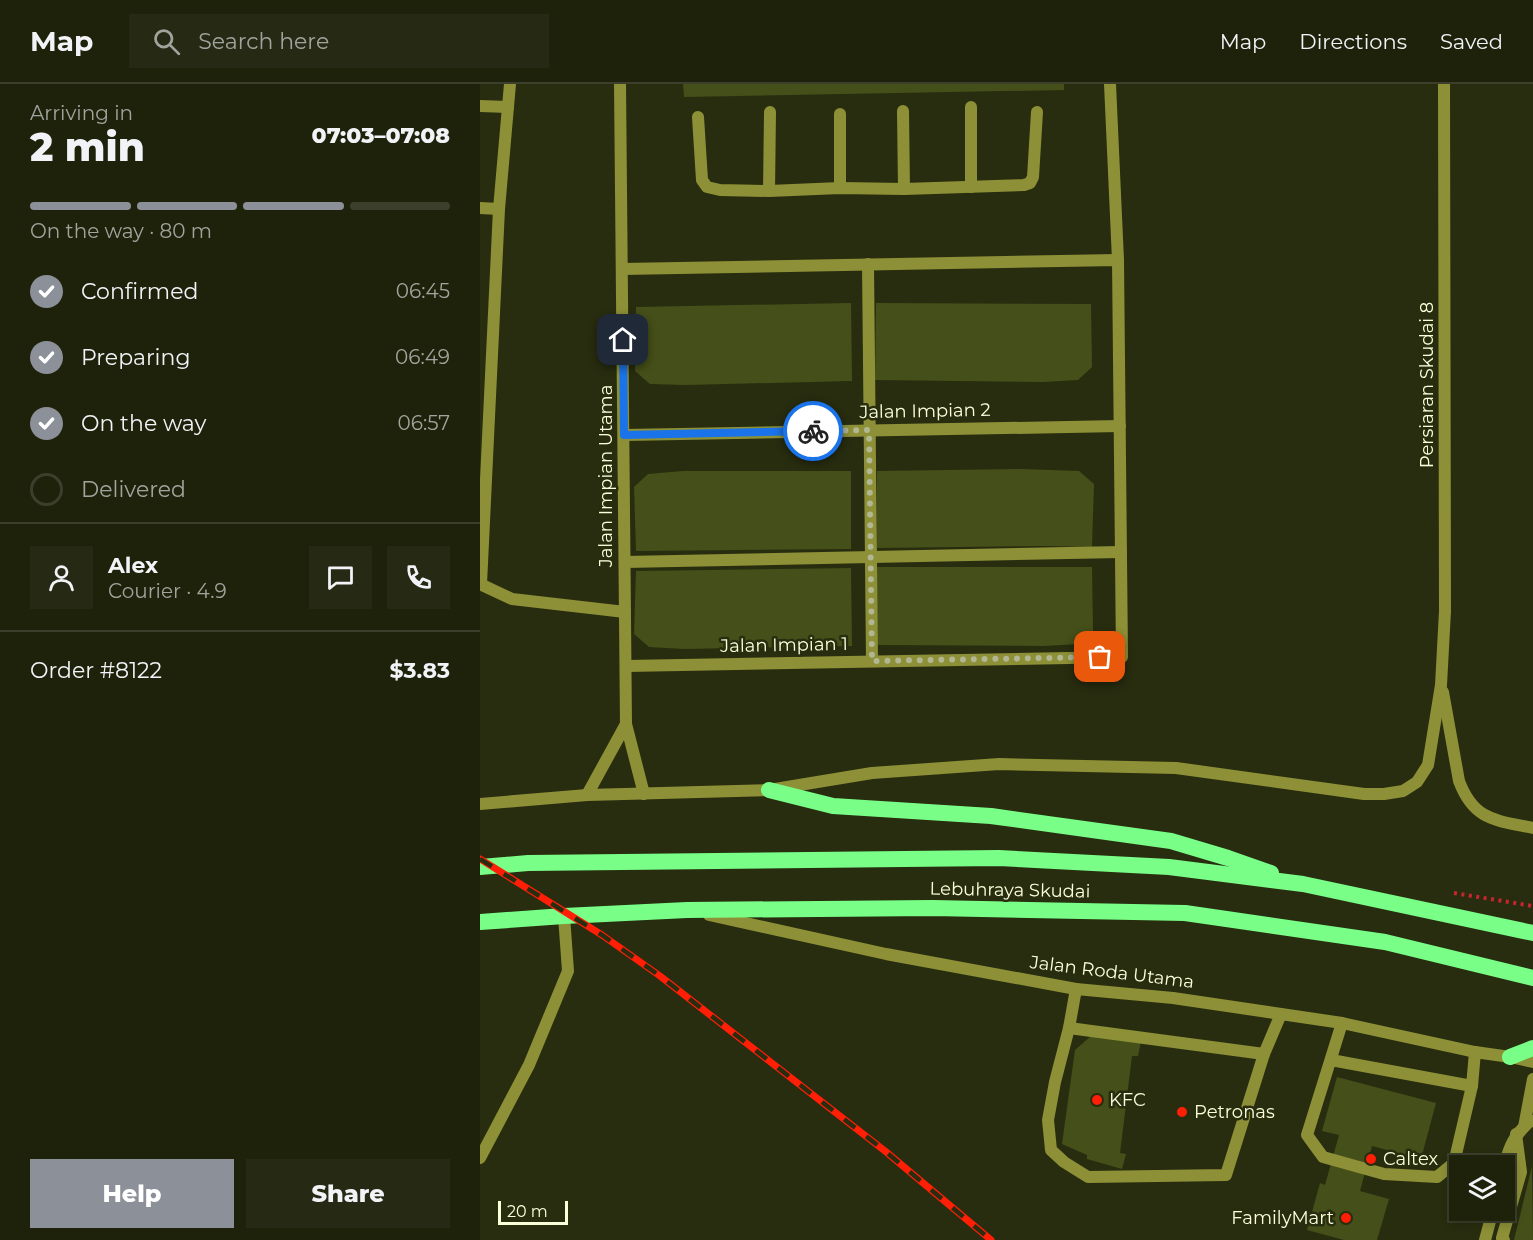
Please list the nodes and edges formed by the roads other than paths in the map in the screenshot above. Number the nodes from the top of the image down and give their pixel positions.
1 (510, 84) edge
2 (620, 84) edge
3 (1110, 84) edge
4 (1444, 84) edge
5 (480, 106) edge
6 (508, 107) junction
7 (971, 107) dead end
8 (903, 111) dead end
9 (770, 112) dead end
10 (1037, 112) dead end
11 (840, 114) dead end
12 (698, 117) dead end
13 (971, 187) junction
14 (840, 189) junction
15 (904, 189) junction
16 (769, 191) junction
17 (480, 208) edge
18 (499, 209) junction
19 (1118, 260) junction
20 (868, 264) junction
21 (622, 269) junction
22 (1120, 426) junction
23 (869, 430) junction
24 (624, 435) junction
25 (1121, 552) junction
26 (871, 557) junction
27 (625, 561) junction
28 (480, 584) edge
29 (625, 612) junction
30 (872, 661) junction
31 (626, 666) junction
32 (1441, 685) junction
33 (626, 723) junction
34 (769, 790) junction
35 (644, 794) junction
36 (588, 795) junction
37 (480, 804) edge
38 (1533, 828) edge
39 (480, 867) edge
40 (1303, 884) junction
41 (687, 910) junction
42 (564, 916) junction
43 (480, 922) edge
44 (1533, 933) edge
45 (1533, 978) edge
46 (1076, 989) junction
47 (1281, 1014) junction
48 (1342, 1023) junction
49 (1069, 1028) junction
50 (1533, 1048) edge
51 (1475, 1052) junction
52 (1264, 1054) junction
53 (1510, 1057) junction
54 (1331, 1060) junction
55 (1533, 1062) edge
56 (1533, 1080) edge
57 (1472, 1086) junction
58 (1524, 1127) edge
59 (1507, 1155) edge
60 (480, 1158) edge
61 (1490, 1221) edge
62 (1485, 1240) edge
63 (1504, 1240) edge

1 - 6 street
2 - 21 street, Jalan Impian Utama
3 - 19 street
4 - 32 street, Persiaran Skudai 8
5 - 6 street
6 - 18 street
7 - 13 street
8 - 15 street
9 - 16 street
10 - 13 street
11 - 14 street
12 - 16 street
13 - 15 street
14 - 15 street
14 - 16 street
17 - 18 street
18 - 28 street
19 - 20 street
19 - 22 street
20 - 21 street
20 - 23 street
21 - 24 street, Jalan Impian Utama
22 - 23 street, Jalan Impian 2
22 - 25 street
23 - 24 street, Jalan Impian 2
23 - 26 street
24 - 27 street, Jalan Impian Utama
25 - 26 street
25 - 30 street, Jalan Impian 1
26 - 27 street
26 - 30 street
27 - 29 street, Jalan Impian Utama
28 - 29 street
29 - 31 street, Jalan Impian Utama
30 - 31 street, Jalan Impian 1
31 - 33 street, Jalan Impian Utama
32 - 34 street
32 - 38 street
33 - 35 street, Jalan Impian Utama
33 - 36 street, Jalan Impian Utama
34 - 35 street
34 - 40 highway
35 - 36 street
36 - 37 street
39 - 40 highway, Lebuhraya Skudai
40 - 44 highway, Lebuhraya Skudai
41 - 42 highway, Lebuhraya Skudai
41 - 45 highway, Lebuhraya Skudai
41 - 46 street, Jalan Roda Utama
42 - 43 highway, Lebuhraya Skudai
42 - 60 street
46 - 47 street, Jalan Roda Utama
46 - 49 street
47 - 48 street, Jalan Roda Utama
47 - 52 street
48 - 51 street, Jalan Roda Utama
48 - 54 street
49 - 52 street
49 - 52 street
50 - 53 highway
51 - 53 street, Jalan Roda Utama
51 - 57 street
53 - 55 street, Jalan Roda Utama
54 - 57 street
54 - 57 street
56 - 58 street
58 - 59 street
58 - 63 street
61 - 62 street

